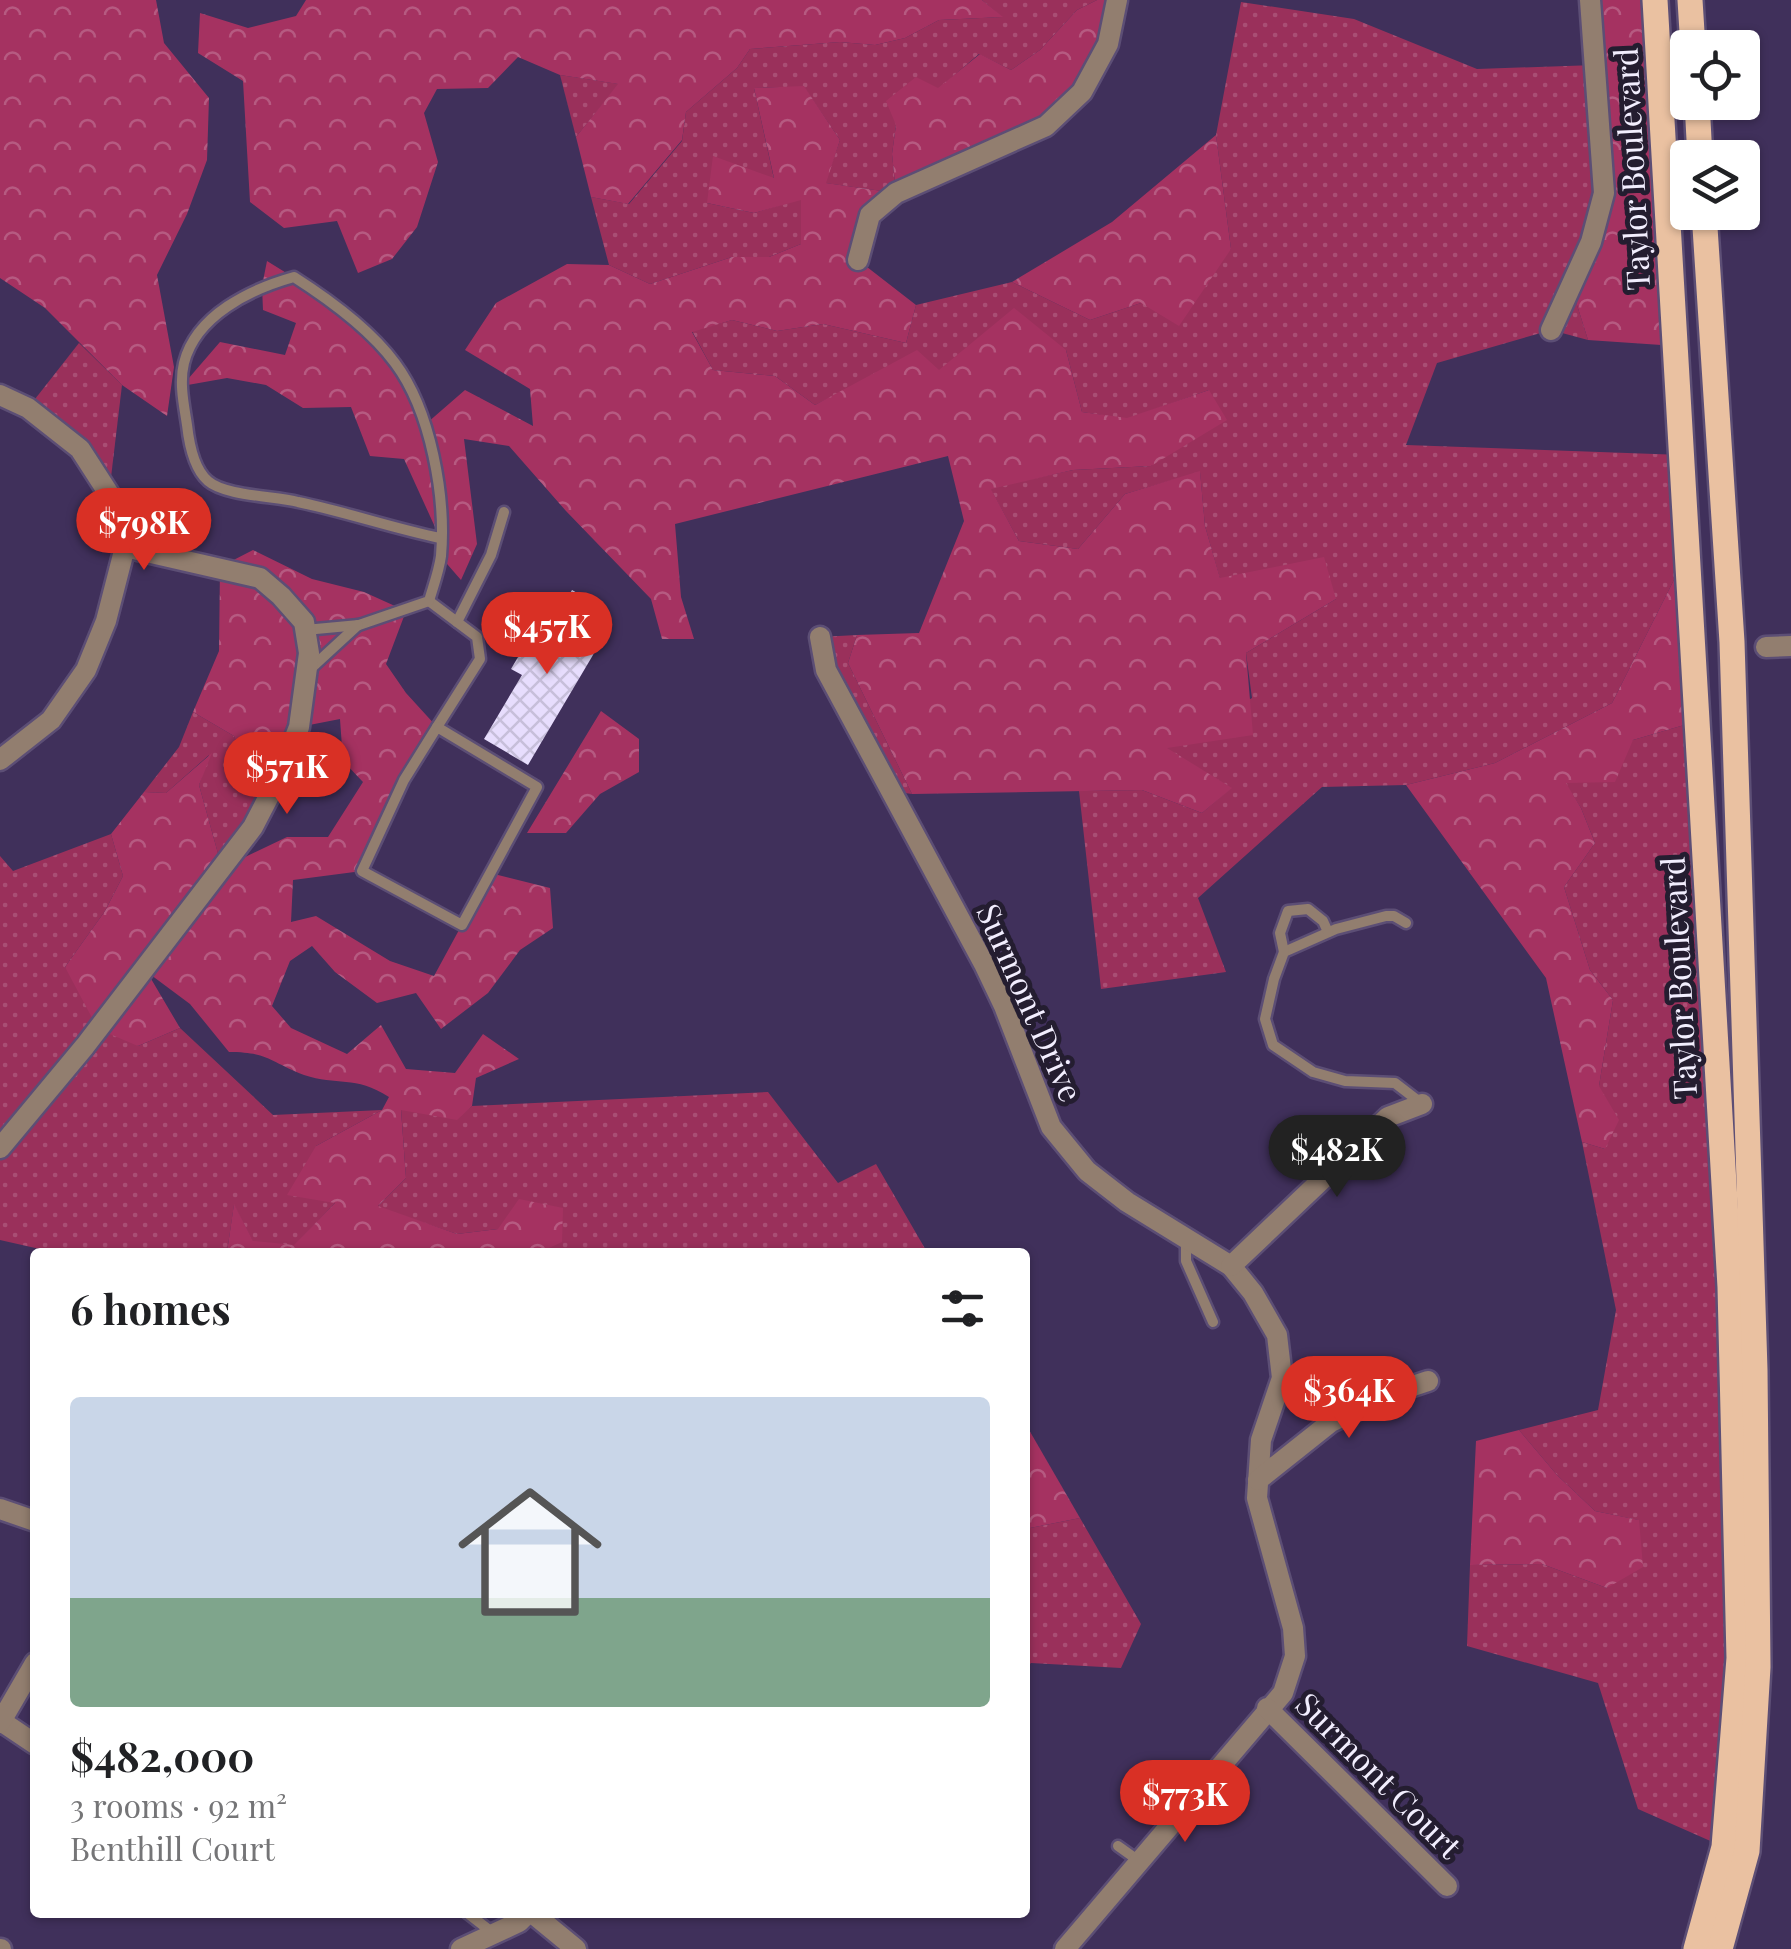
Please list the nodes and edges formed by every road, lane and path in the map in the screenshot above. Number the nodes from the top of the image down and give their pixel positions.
1 (1117, 0) edge
2 (1590, 0) edge
3 (1655, 0) edge
4 (1690, 0) edge
5 (1692, 30) edge
6 (1705, 230) edge
7 (858, 260) dead end
8 (1551, 330) dead end
9 (0, 395) edge
10 (504, 512) dead end
11 (440, 538) junction
12 (125, 547) junction
13 (430, 601) junction
14 (457, 622) junction
15 (359, 625) junction
16 (305, 630) junction
17 (820, 637) dead end
18 (1766, 646) dead end
19 (1791, 646) edge
20 (307, 672) junction
21 (437, 728) junction
22 (0, 760) edge
23 (1406, 923) dead end
24 (1328, 932) junction
25 (1284, 952) junction
26 (1422, 1104) joint
27 (0, 1148) edge
28 (1186, 1238) junction
29 (1231, 1266) junction
30 (1212, 1322) dead end
31 (1428, 1381) dead end
32 (1258, 1480) junction
33 (0, 1509) edge
34 (30, 1519) edge
35 (30, 1671) edge
36 (1267, 1708) junction
37 (0, 1722) edge
38 (30, 1741) edge
39 (1118, 1846) dead end
40 (1139, 1861) junction
41 (1447, 1886) dead end
42 (473, 1918) edge
43 (524, 1918) edge
44 (537, 1918) edge
45 (492, 1933) junction
46 (461, 1949) edge
47 (576, 1949) edge
48 (1064, 1949) edge
49 (1696, 1949) edge
50 (1720, 1949) edge

1 - 7 street
2 - 8 street
3 - 49 main road, Taylor Boulevard
4 - 5 main road, Taylor Boulevard
6 - 50 main road, Taylor Boulevard
9 - 12 street
10 - 14 lane
11 - 11 lane
11 - 13 lane
12 - 16 street
12 - 22 street
13 - 14 lane
13 - 15 lane
14 - 21 lane
15 - 16 lane
15 - 20 lane
16 - 20 street
17 - 28 street, Surmont Drive
18 - 19 street
20 - 27 street
21 - 21 lane
23 - 24 lane
24 - 25 lane
24 - 25 lane
25 - 26 lane
26 - 29 street
28 - 29 street, Surmont Drive
28 - 30 lane
29 - 32 street, Surmont Drive
31 - 32 street
32 - 36 street, Surmont Drive
33 - 34 street
35 - 37 street
36 - 40 street, Surmont Drive
36 - 41 street, Surmont Court
37 - 38 street
39 - 40 lane
40 - 48 street, Surmont Drive
42 - 45 lane
43 - 45 street
44 - 47 street
45 - 46 street

